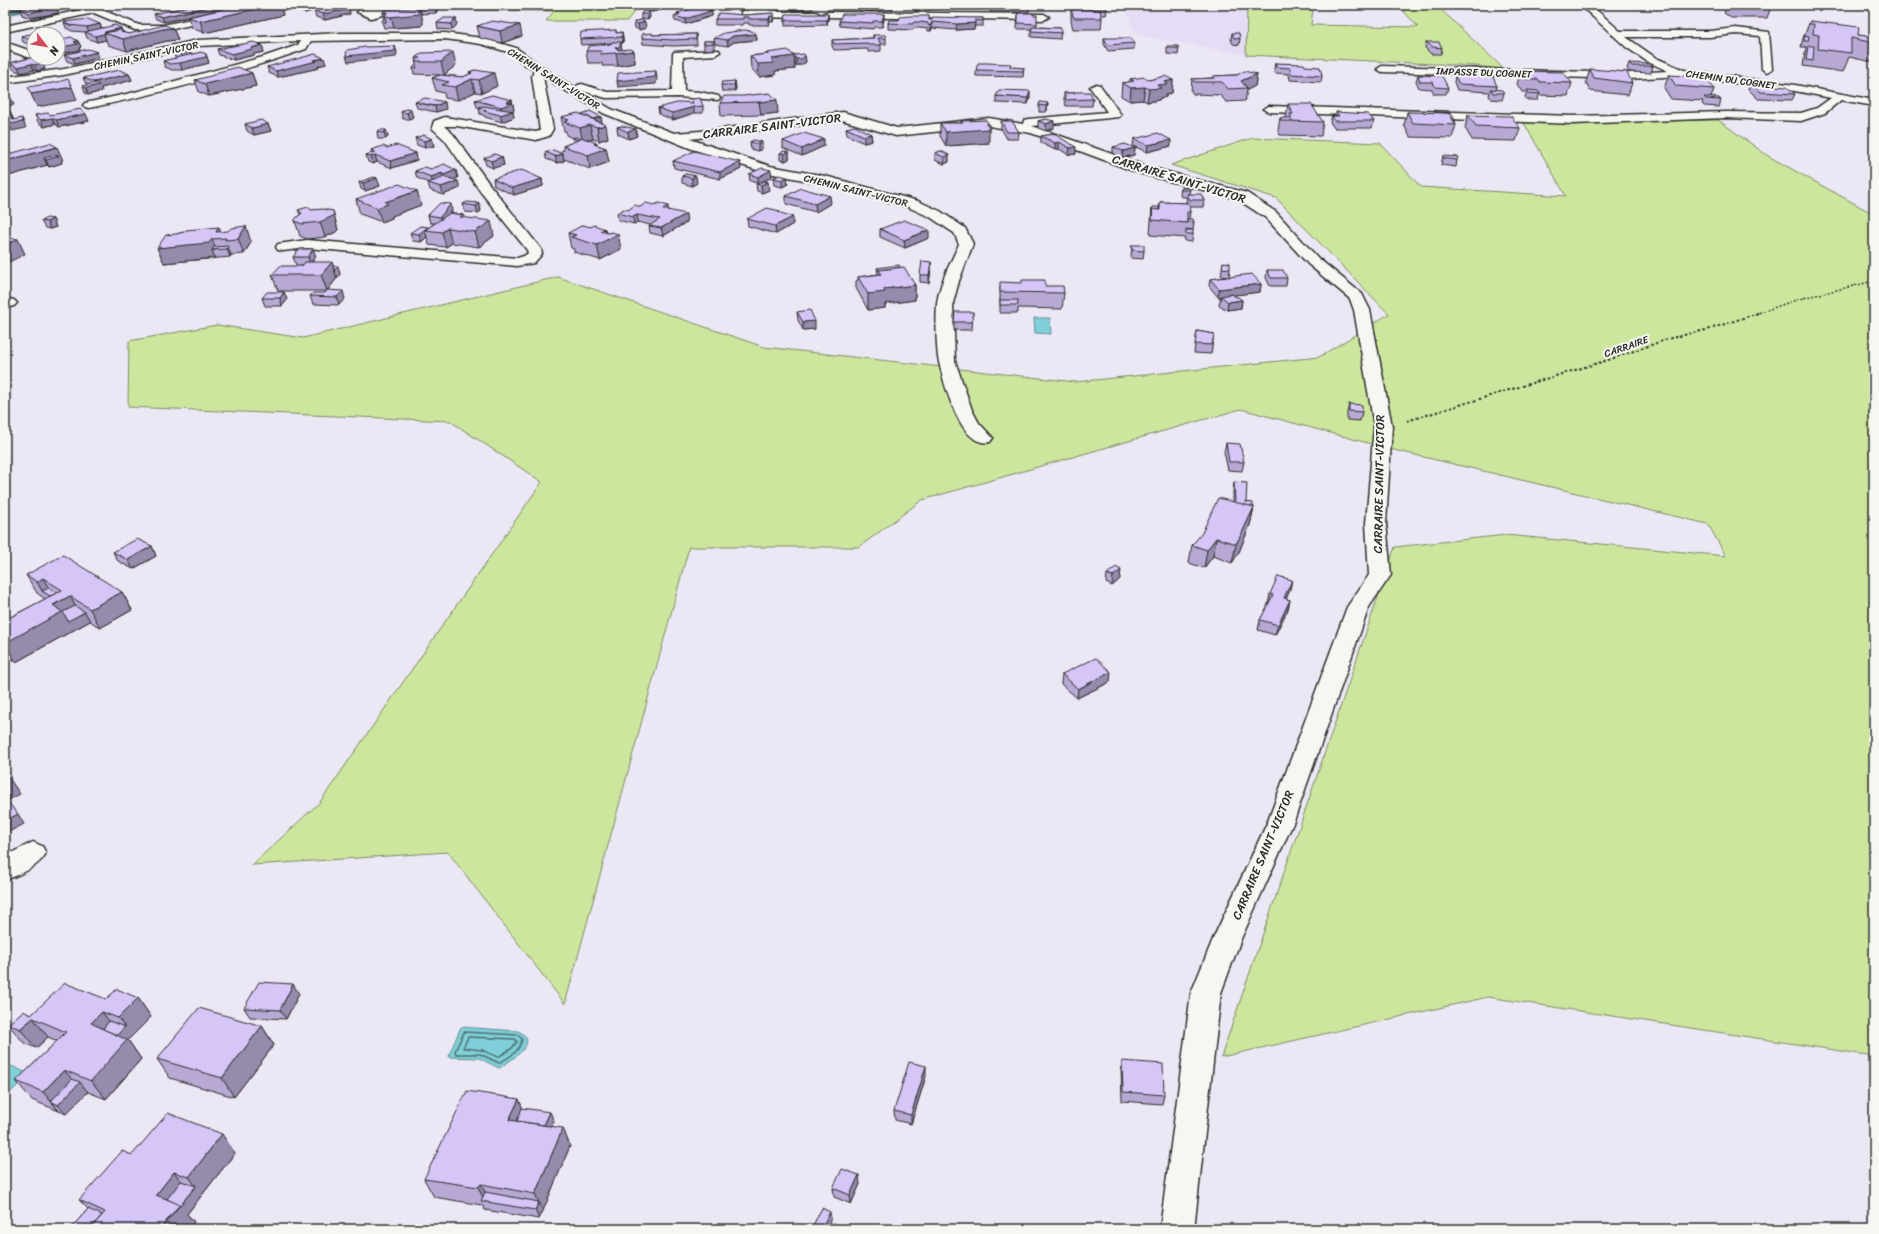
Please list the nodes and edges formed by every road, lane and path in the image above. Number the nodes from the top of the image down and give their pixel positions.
1 (269, 5) edge
2 (390, 5) edge
3 (394, 5) edge
4 (968, 5) edge
5 (1586, 5) edge
6 (114, 6) dead end
7 (95, 10) junction
8 (828, 10) edge
9 (848, 10) edge
10 (896, 10) edge
11 (774, 15) edge
12 (942, 16) junction
13 (1044, 17) dead end
14 (5, 29) edge
15 (1616, 34) junction
16 (308, 38) junction
17 (5, 45) edge
18 (715, 52) edge
19 (26, 54) edge
20 (26, 57) edge
21 (13, 60) dead end
22 (1382, 69) dead end
23 (1767, 69) dead end
24 (544, 73) junction
25 (1682, 73) junction
26 (5, 80) edge
27 (1096, 87) dead end
28 (678, 94) junction
29 (1838, 97) junction
30 (714, 98) dead end
31 (1874, 103) edge
32 (89, 104) dead end
33 (1269, 109) dead end
34 (1008, 125) junction
35 (674, 137) junction
36 (283, 248) dead end
37 (1874, 281) edge
38 (1383, 426) junction
39 (984, 438) dead end
40 (34, 853) dead end
41 (5, 869) edge
42 (1177, 1229) edge

1 - 7 street
2 - 3 street
4 - 12 street
5 - 15 street, CHEMIN DU COGNET
6 - 7 street
7 - 14 street
8 - 9 street
8 - 11 street
9 - 10 street
10 - 12 street
12 - 13 street
15 - 23 street
15 - 25 street, CHEMIN DU COGNET
16 - 24 street, CHEMIN SAINT-VICTOR
16 - 26 street, CHEMIN SAINT-VICTOR
16 - 32 street
17 - 19 street
18 - 28 street
20 - 21 street
22 - 25 street, IMPASSE DU COGNET
24 - 28 street
24 - 35 street, CHEMIN SAINT-VICTOR
24 - 36 street
25 - 29 street, CHEMIN DU COGNET
27 - 34 street
28 - 30 street
29 - 31 street, CHEMIN DU COGNET
29 - 33 street
34 - 35 street, CARRAIRE SAINT-VICTOR
34 - 38 street, CARRAIRE SAINT-VICTOR
35 - 39 street, CHEMIN SAINT-VICTOR
37 - 38 path, CARRAIRE
38 - 42 street, CARRAIRE SAINT-VICTOR
40 - 41 street

